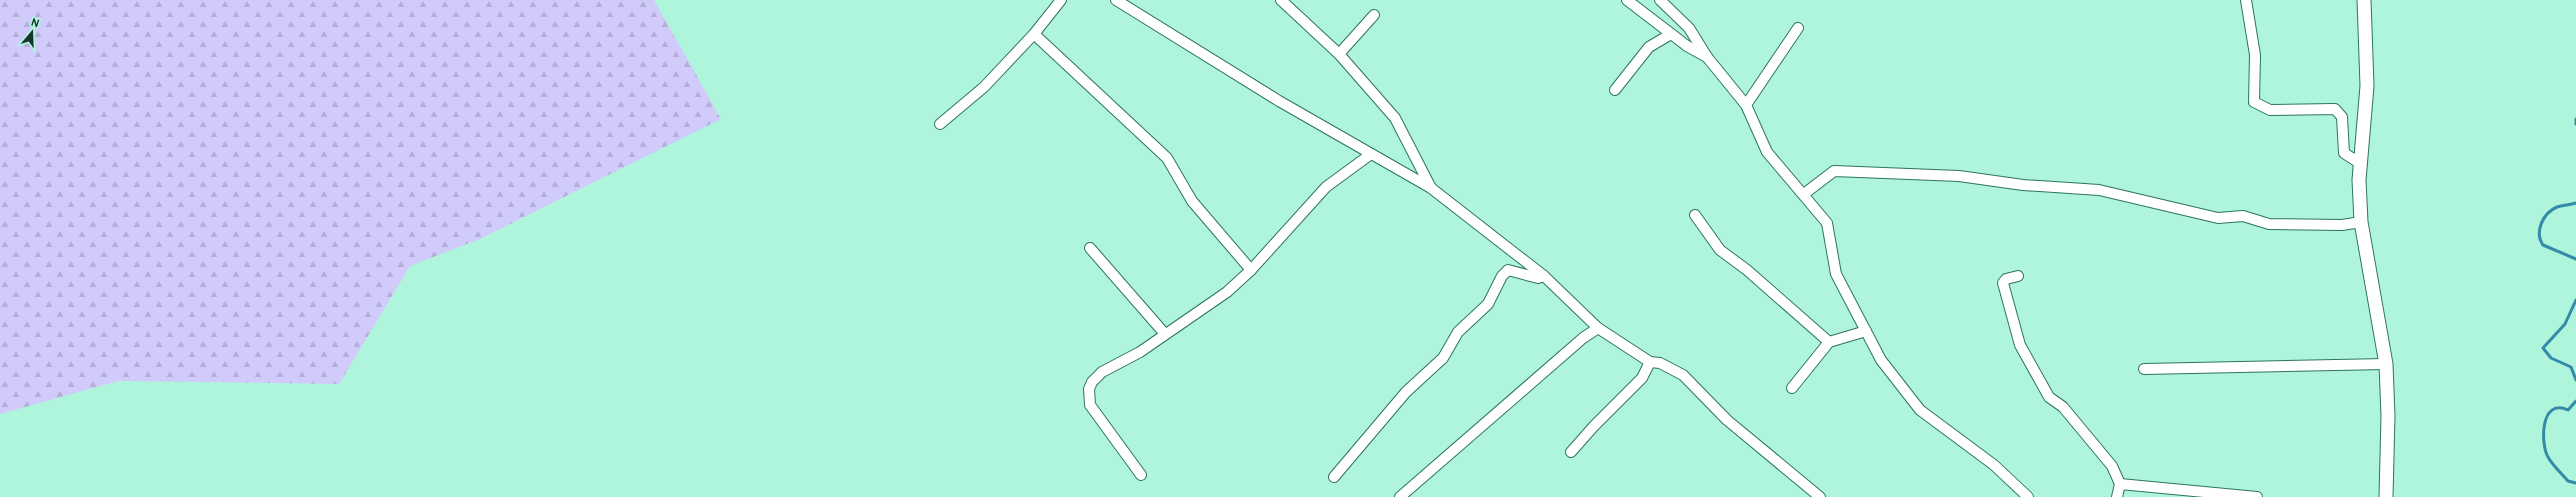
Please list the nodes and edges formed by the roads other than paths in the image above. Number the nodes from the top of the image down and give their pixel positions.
1 (1061, 0) edge
2 (1116, 0) edge
3 (1281, 0) edge
4 (1627, 0) edge
5 (1660, 0) edge
6 (2246, 0) edge
7 (2364, 0) edge
8 (1374, 15) dead end
9 (1798, 28) dead end
10 (1034, 34) junction
11 (1671, 34) junction
12 (1339, 54) junction
13 (1707, 57) junction
14 (1615, 90) dead end
15 (1746, 106) junction
16 (940, 124) dead end
17 (1371, 154) junction
18 (2361, 164) junction
19 (1431, 188) junction
20 (1804, 194) junction
21 (1695, 215) dead end
22 (2361, 222) junction
23 (1090, 248) dead end
24 (1251, 270) junction
25 (1544, 276) junction
26 (2018, 276) dead end
27 (1598, 328) junction
28 (1866, 332) junction
29 (1164, 334) junction
30 (1829, 342) junction
31 (1650, 362) junction
32 (2386, 364) junction
33 (2144, 369) dead end
34 (1792, 388) dead end
35 (1571, 452) dead end
36 (1141, 475) dead end
37 (1334, 477) dead end
38 (2120, 484) junction
39 (1400, 497) edge
40 (1820, 497) edge
41 (2028, 497) edge
42 (2117, 497) edge
43 (2257, 497) edge
44 (2386, 497) edge

1 - 10 street
2 - 17 street
3 - 12 street
4 - 11 street
5 - 13 street
6 - 18 street
7 - 18 main road
8 - 12 street
9 - 15 street
10 - 16 street
10 - 24 street
11 - 13 street
11 - 14 street
12 - 19 street
13 - 15 street
15 - 20 street
17 - 19 street
17 - 24 street
18 - 22 main road
19 - 25 street
20 - 22 street
20 - 28 street
21 - 30 street
22 - 32 main road
23 - 29 street
24 - 29 street
25 - 27 street
25 - 37 street
26 - 38 street
27 - 31 street
27 - 39 street
28 - 30 street
28 - 41 street
29 - 36 street
30 - 34 street
31 - 35 street
31 - 40 street
32 - 33 street
32 - 44 main road
38 - 42 street
38 - 43 street

